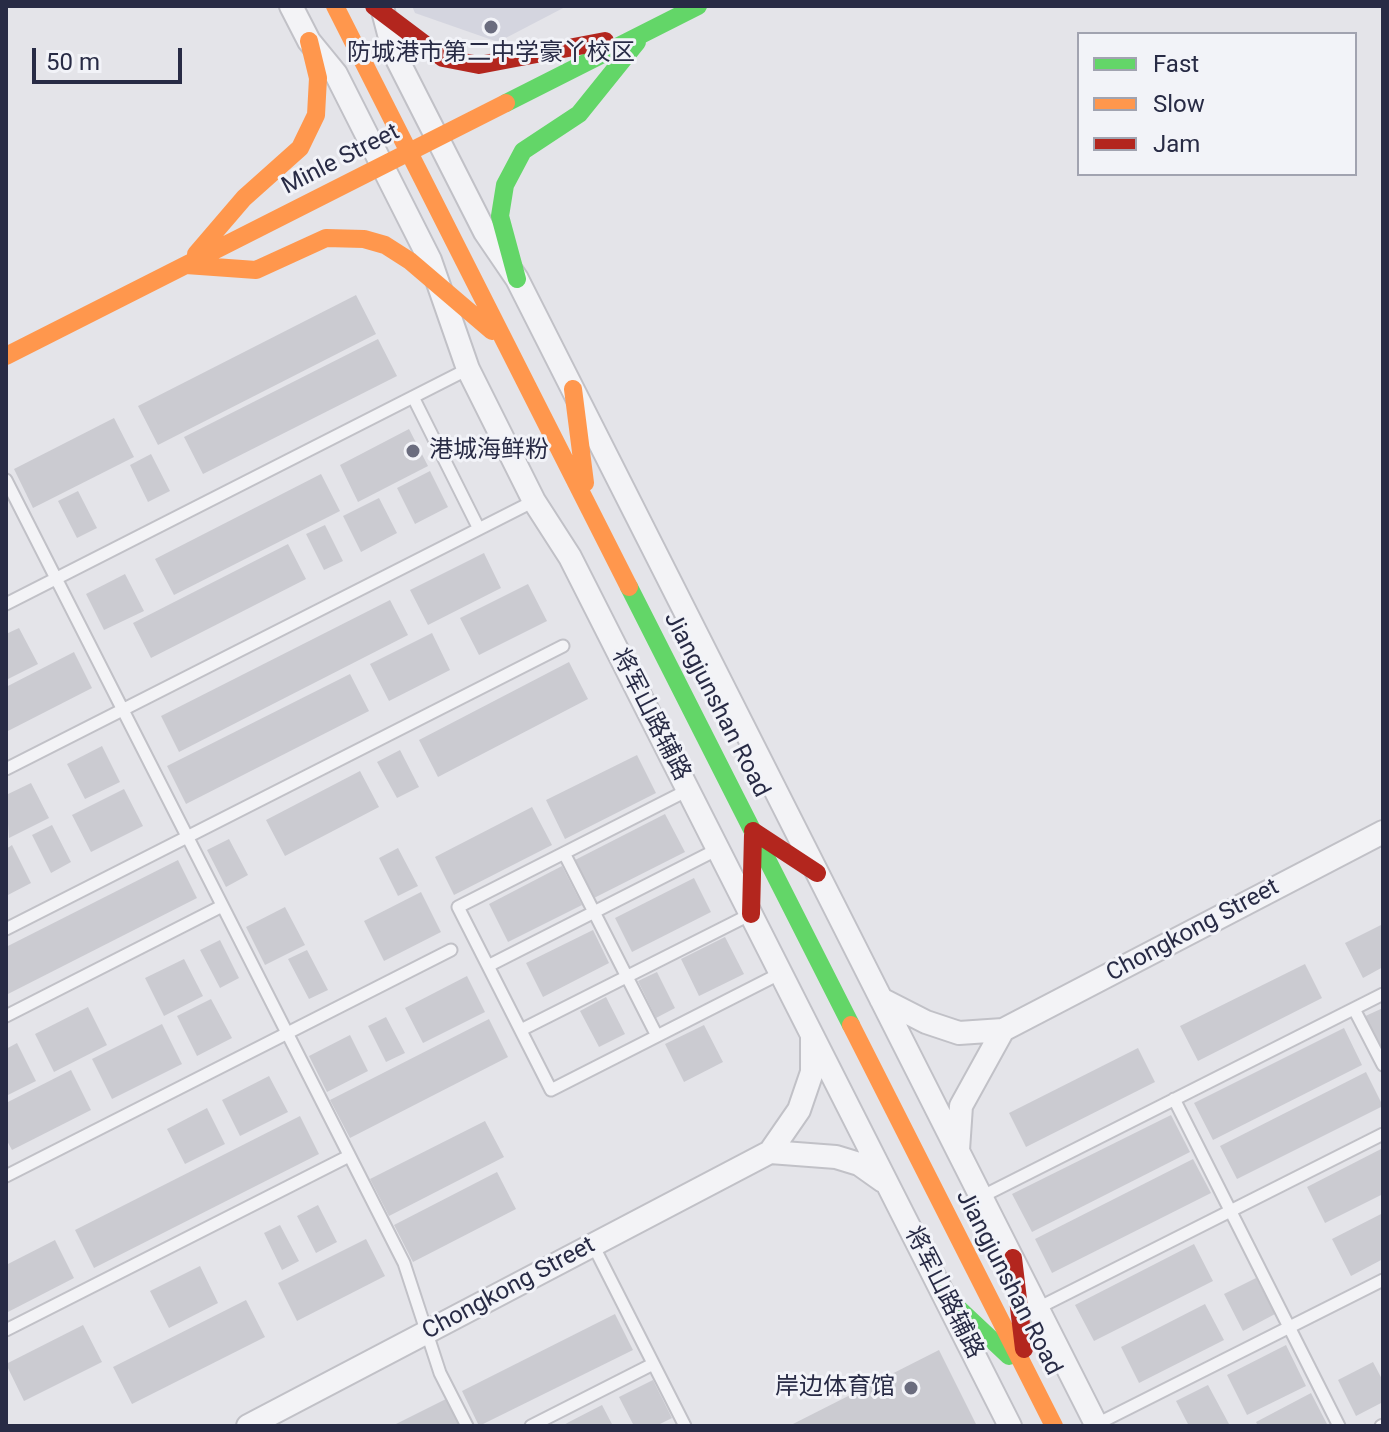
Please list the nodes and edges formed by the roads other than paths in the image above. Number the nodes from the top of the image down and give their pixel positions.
1 (291, 6) edge
2 (335, 6) edge
3 (698, 6) edge
4 (380, 9) edge
5 (644, 34) junction
6 (309, 41) junction
7 (437, 138) junction
8 (409, 152) junction
9 (382, 166) junction
10 (186, 265) junction
11 (517, 279) junction
12 (439, 286) junction
13 (505, 342) junction
14 (6, 356) edge
15 (468, 369) junction
16 (573, 389) junction
17 (413, 397) junction
18 (6, 480) edge
19 (534, 501) junction
20 (588, 506) junction
21 (479, 529) junction
22 (56, 578) junction
23 (6, 604) edge
24 (563, 646) dead end
25 (123, 710) junction
26 (6, 769) edge
27 (688, 790) junction
28 (753, 831) junction
29 (1383, 832) edge
30 (187, 837) junction
31 (718, 849) junction
32 (564, 853) junction
33 (817, 873) junction
34 (222, 906) junction
35 (594, 913) junction
36 (751, 914) junction
37 (6, 929) edge
38 (451, 950) dead end
39 (488, 966) junction
40 (781, 973) junction
41 (627, 977) junction
42 (1383, 994) edge
43 (881, 999) junction
44 (1354, 1009) junction
45 (6, 1016) edge
46 (521, 1030) junction
47 (1003, 1030) junction
48 (287, 1033) junction
49 (812, 1035) junction
50 (657, 1036) junction
51 (1383, 1065) edge
52 (1174, 1099) junction
53 (1383, 1134) edge
54 (958, 1150) junction
55 (770, 1152) junction
56 (349, 1156) junction
57 (6, 1176) edge
58 (888, 1184) junction
59 (981, 1197) junction
60 (1230, 1211) junction
61 (593, 1245) junction
62 (1013, 1258) junction
63 (1383, 1280) edge
64 (943, 1294) junction
65 (1038, 1308) junction
66 (1289, 1327) junction
67 (6, 1330) edge
68 (427, 1332) junction
69 (653, 1364) junction
70 (1026, 1372) junction
71 (1097, 1425) edge
72 (248, 1426) edge
73 (467, 1426) edge
74 (531, 1426) edge
75 (685, 1426) edge
76 (1010, 1426) edge
77 (1054, 1426) edge
78 (1339, 1426) edge

1 - 6 street, 将军山路辅路
2 - 8 street, Jiangjunshan Road
3 - 5 street, Minle Street
4 - 5 street
4 - 7 street
5 - 7 street, Minle Street
5 - 11 street
6 - 9 street, 将军山路辅路
6 - 10 street
7 - 8 street, Minle Street
7 - 11 street
8 - 9 street, Minle Street
8 - 13 street, Jiangjunshan Road
9 - 10 street, Minle Street
9 - 12 street, 将军山路辅路
10 - 12 street
10 - 14 street, Minle Street
11 - 16 street
12 - 13 street
12 - 15 street, 将军山路辅路
13 - 20 street, Jiangjunshan Road
15 - 17 lane
15 - 19 street, 将军山路辅路
16 - 20 street
16 - 33 street
17 - 21 lane
17 - 22 lane
18 - 22 lane
19 - 21 lane
19 - 27 street, 将军山路辅路
20 - 28 street, Jiangjunshan Road
21 - 25 lane
22 - 23 lane
22 - 25 lane
24 - 30 lane
25 - 26 lane
25 - 30 lane
27 - 31 street, 将军山路辅路
27 - 32 lane
28 - 33 street
28 - 36 street
28 - 70 street, Jiangjunshan Road
29 - 47 street, Chongkong Street
30 - 34 lane
30 - 37 lane
31 - 35 lane
31 - 36 street, 将军山路辅路
32 - 35 lane
32 - 39 lane
33 - 43 street
34 - 45 lane
34 - 48 lane
35 - 39 lane
35 - 41 lane
36 - 40 street, 将军山路辅路
36 - 41 lane
38 - 48 lane
39 - 46 lane
40 - 49 street, 将军山路辅路
40 - 50 lane
41 - 46 lane
41 - 50 lane
42 - 44 lane
43 - 47 street, Chongkong Street
43 - 54 street
44 - 51 lane
44 - 52 lane
46 - 50 lane
47 - 54 street
48 - 56 lane
48 - 57 lane
49 - 55 street, Chongkong Street
49 - 58 street, 将军山路辅路
52 - 59 lane
52 - 60 lane
53 - 60 lane
54 - 59 street
55 - 58 street
55 - 61 street, Chongkong Street
56 - 67 lane
56 - 68 lane
58 - 64 street, 将军山路辅路
59 - 62 street
60 - 65 lane
60 - 66 lane
61 - 68 street, Chongkong Street
61 - 69 lane
62 - 65 street
62 - 70 street
63 - 66 lane
64 - 70 street
64 - 76 street, 将军山路辅路
65 - 71 street
66 - 71 lane
66 - 78 lane
68 - 72 street, Chongkong Street
68 - 73 lane
69 - 74 lane
69 - 75 lane
70 - 77 street, Jiangjunshan Road

